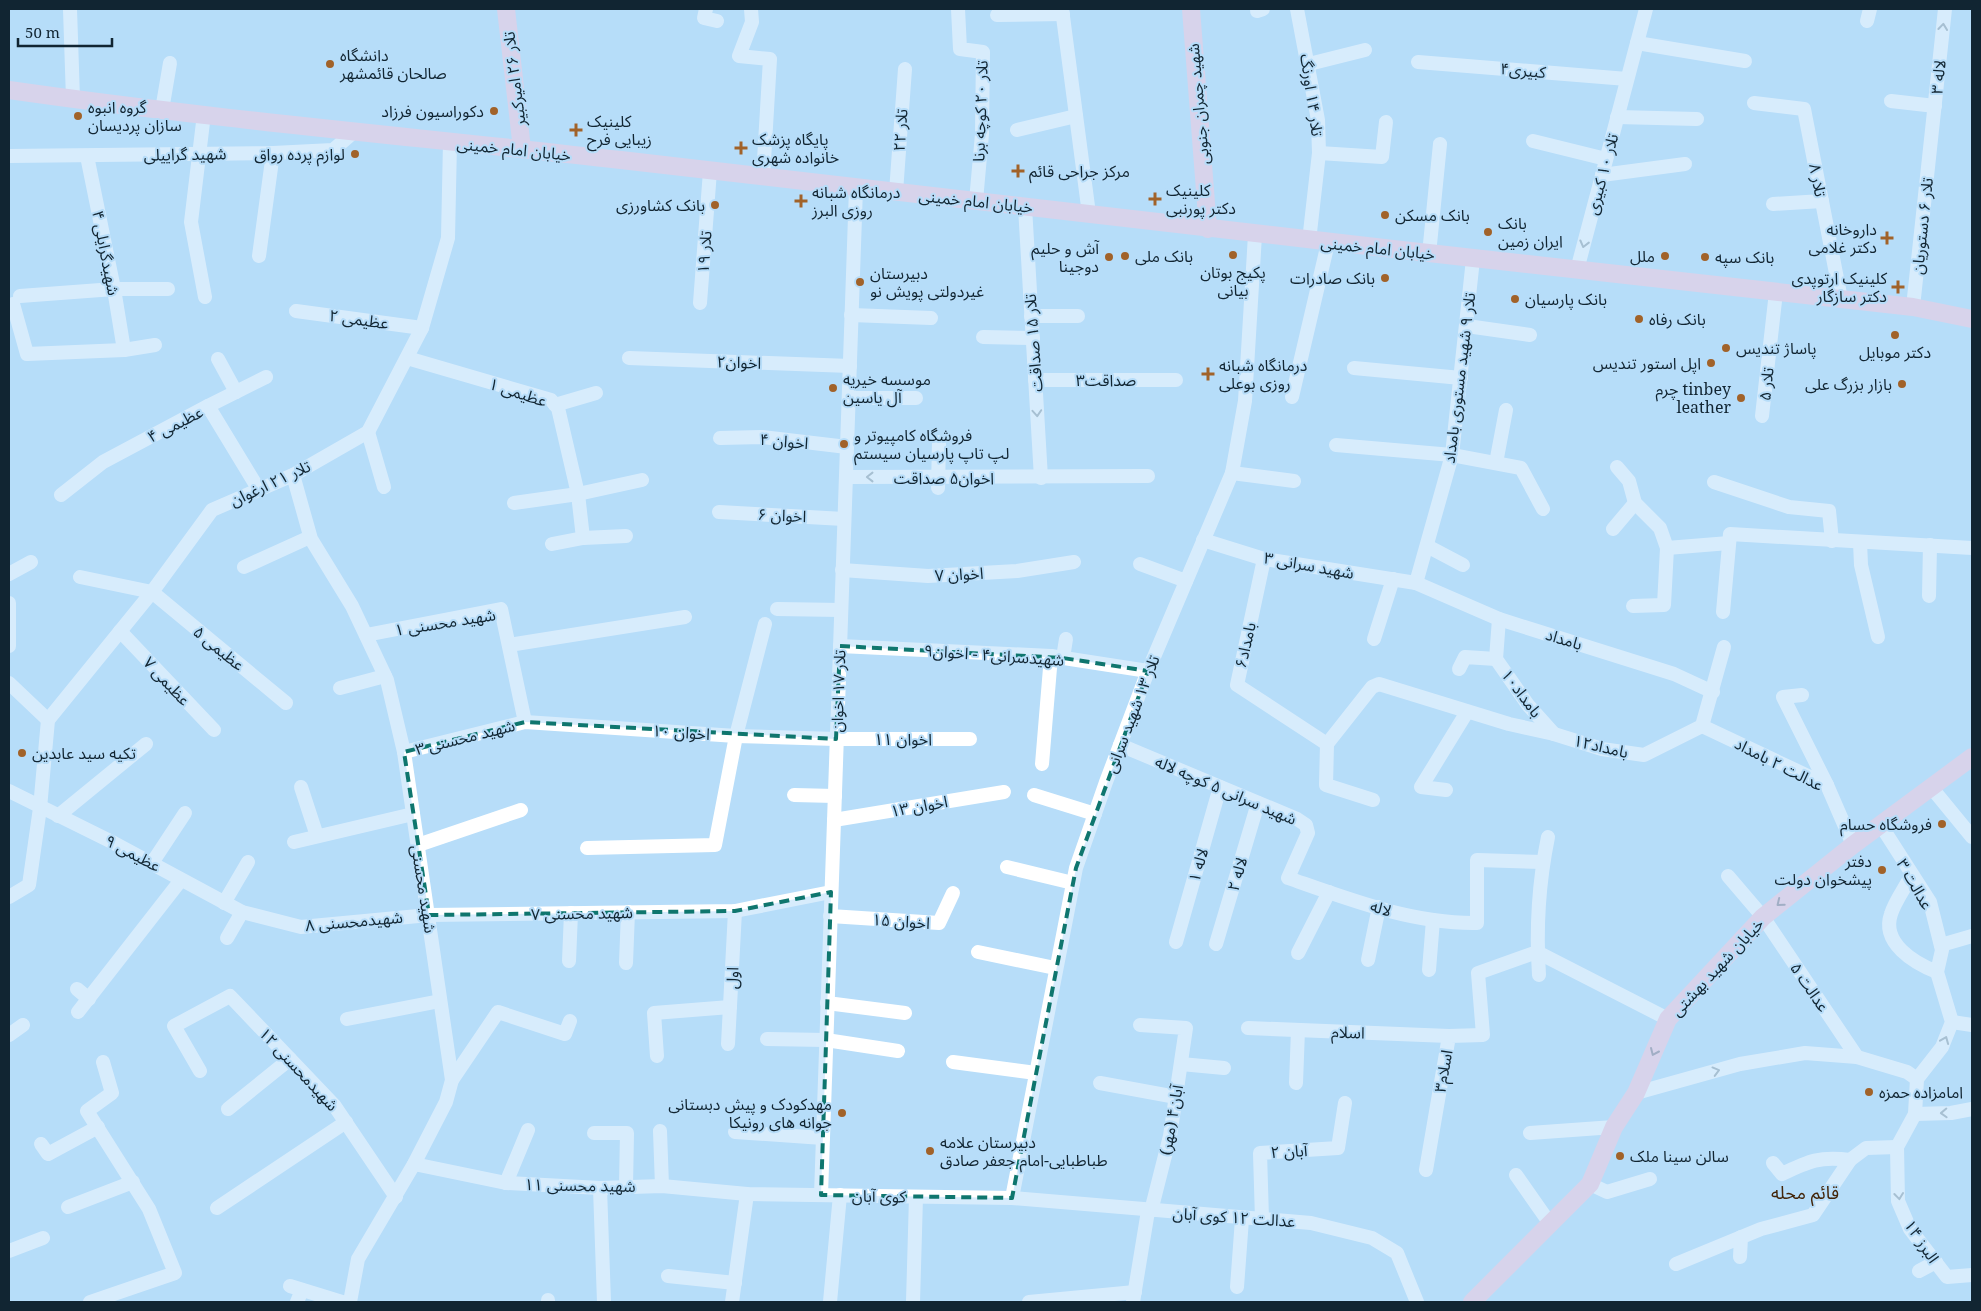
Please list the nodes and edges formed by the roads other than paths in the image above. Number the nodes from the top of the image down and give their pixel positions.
1 (70, 9) edge
2 (506, 9) edge
3 (706, 9) edge
4 (751, 9) edge
5 (958, 9) edge
6 (1191, 9) edge
7 (1297, 9) edge
8 (1646, 9) edge
9 (1945, 9) edge
10 (1063, 12) edge
11 (997, 15) dead end
12 (717, 21) dead end
13 (1637, 43) junction
14 (1365, 50) dead end
15 (1745, 61) dead end
16 (1418, 62) dead end
17 (170, 63) dead end
18 (1308, 64) junction
19 (905, 69) dead end
20 (1628, 79) junction
21 (9, 90) edge
22 (73, 99) junction
23 (1891, 102) dead end
24 (1754, 103) dead end
25 (1935, 106) junction
26 (162, 110) junction
27 (204, 114) junction
28 (1076, 116) junction
29 (1617, 117) junction
30 (1697, 119) dead end
31 (1386, 122) dead end
32 (1017, 130) dead end
33 (355, 131) junction
34 (1533, 141) dead end
35 (450, 142) junction
36 (1440, 144) dead end
37 (1931, 146) joint
38 (522, 149) junction
39 (200, 153) junction
40 (273, 153) junction
41 (1319, 153) junction
42 (9, 156) edge
43 (86, 156) junction
44 (1606, 159) junction
45 (1685, 164) dead end
46 (710, 171) junction
47 (1602, 175) junction
48 (763, 177) junction
49 (856, 188) junction
50 (896, 192) junction
51 (976, 201) junction
52 (1822, 201) junction
53 (1773, 204) dead end
54 (1025, 207) junction
55 (1089, 214) junction
56 (1208, 229) junction
57 (1255, 235) junction
58 (1309, 241) junction
59 (1328, 243) junction
60 (1429, 254) junction
61 (259, 256) dead end
62 (1473, 259) junction
63 (1577, 270) junction
64 (168, 288) dead end
65 (114, 289) junction
66 (1776, 292) junction
67 (206, 297) dead end
68 (1841, 299) junction
69 (700, 304) dead end
70 (1913, 307) junction
71 (1972, 307) edge
72 (296, 311) dead end
73 (851, 315) junction
74 (1032, 316) junction
75 (1078, 316) dead end
76 (931, 318) dead end
77 (1972, 319) edge
78 (1467, 326) junction
79 (422, 328) junction
80 (1530, 335) dead end
81 (983, 337) dead end
82 (1033, 338) junction
83 (155, 345) dead end
84 (124, 350) junction
85 (407, 358) junction
86 (629, 358) dead end
87 (218, 359) dead end
88 (850, 366) junction
89 (1354, 368) dead end
90 (266, 377) dead end
91 (1461, 378) junction
92 (1035, 380) junction
93 (1176, 380) dead end
94 (236, 392) junction
95 (596, 393) dead end
96 (1292, 397) dead end
97 (848, 398) junction
98 (916, 398) dead end
99 (555, 405) junction
100 (208, 406) junction
101 (1506, 410) dead end
102 (1762, 416) dead end
103 (368, 432) junction
104 (720, 438) dead end
105 (939, 442) dead end
106 (1336, 445) dead end
107 (847, 447) junction
108 (1452, 455) junction
109 (1496, 463) junction
110 (1617, 467) dead end
111 (1232, 473) junction
112 (293, 475) junction
113 (1148, 476) dead end
114 (846, 477) junction
115 (1042, 478) junction
116 (642, 480) dead end
117 (1294, 481) dead end
118 (1714, 482) dead end
119 (939, 483) junction
120 (384, 487) dead end
121 (259, 490) junction
122 (578, 494) junction
123 (61, 495) dead end
124 (514, 503) dead end
125 (1636, 503) junction
126 (1543, 509) dead end
127 (719, 512) dead end
128 (844, 519) junction
129 (1613, 529) dead end
130 (626, 536) dead end
131 (310, 537) junction
132 (583, 538) junction
133 (1203, 540) junction
134 (1832, 541) junction
135 (1860, 542) junction
136 (1729, 543) junction
137 (552, 544) dead end
138 (1930, 545) junction
139 (1427, 546) junction
140 (1667, 548) junction
141 (1972, 548) edge
142 (1264, 558) junction
143 (31, 562) dead end
144 (1074, 562) dead end
145 (1140, 564) dead end
146 (1463, 566) dead end
147 (244, 567) dead end
148 (842, 570) junction
149 (9, 574) edge
150 (80, 577) dead end
151 (1393, 580) junction
152 (1186, 581) junction
153 (1416, 583) junction
154 (152, 592) junction
155 (1929, 596) dead end
156 (9, 603) edge
157 (1633, 606) dead end
158 (777, 609) dead end
159 (841, 610) junction
160 (1723, 612) dead end
161 (685, 617) dead end
162 (1499, 619) junction
163 (765, 624) dead end
164 (120, 631) junction
165 (366, 635) junction
166 (1878, 637) dead end
167 (1066, 639) dead end
168 (1374, 639) dead end
169 (508, 645) junction
170 (9, 646) edge
171 (840, 646) junction
172 (1724, 647) dead end
173 (1056, 657) junction
174 (1496, 659) junction
175 (1458, 668) dead end
176 (1148, 671) junction
177 (385, 676) junction
178 (9, 683) edge
179 (340, 688) dead end
180 (1713, 692) junction
181 (1802, 695) dead end
182 (286, 703) dead end
183 (1467, 712) junction
184 (48, 720) junction
185 (525, 722) junction
186 (1702, 726) junction
187 (214, 730) dead end
188 (1554, 734) junction
189 (736, 736) junction
190 (970, 738) dead end
191 (836, 739) junction
192 (146, 744) dead end
193 (1328, 744) junction
194 (1120, 746) junction
195 (404, 752) junction
196 (1972, 757) edge
197 (1042, 764) dead end
198 (1827, 785) junction
199 (301, 787) dead end
200 (1220, 787) junction
201 (1931, 788) junction
202 (1446, 790) dead end
203 (9, 791) edge
204 (1004, 792) dead end
205 (794, 795) dead end
206 (1034, 795) dead end
207 (834, 796) junction
208 (1373, 800) dead end
209 (1258, 803) junction
210 (40, 808) junction
211 (521, 810) dead end
212 (184, 813) dead end
213 (412, 814) junction
214 (1095, 814) junction
215 (58, 816) junction
216 (834, 820) junction
217 (1880, 824) junction
218 (317, 836) junction
219 (1971, 836) edge
220 (1548, 837) dead end
221 (294, 842) dead end
222 (418, 845) junction
223 (1852, 845) junction
224 (587, 848) dead end
225 (248, 862) dead end
226 (1543, 862) junction
227 (152, 864) junction
228 (1008, 867) dead end
229 (1728, 876) dead end
230 (1911, 876) junction
231 (1288, 878) joint
232 (181, 880) junction
233 (1073, 883) junction
234 (831, 892) junction
235 (1329, 892) junction
236 (953, 893) dead end
237 (9, 897) edge
238 (224, 902) junction
239 (1380, 907) junction
240 (735, 911) junction
241 (242, 912) junction
242 (628, 912) junction
243 (571, 913) junction
244 (429, 915) junction
245 (830, 916) junction
246 (1763, 917) junction
247 (1433, 920) junction
248 (1972, 936) edge
249 (227, 938) dead end
250 (1176, 942) dead end
251 (1216, 944) dead end
252 (1941, 945) junction
253 (978, 952) dead end
254 (1537, 952) junction
255 (1298, 953) dead end
256 (1368, 960) dead end
257 (569, 961) dead end
258 (626, 963) dead end
259 (1055, 968) junction
260 (1429, 970) dead end
261 (1936, 972) junction
262 (1539, 976) dead end
263 (77, 989) dead end
264 (89, 999) junction
265 (440, 1001) junction
266 (827, 1003) junction
267 (730, 1007) junction
268 (78, 1012) dead end
269 (905, 1013) dead end
270 (347, 1019) dead end
271 (1668, 1019) junction
272 (570, 1021) dead end
273 (1952, 1022) junction
274 (23, 1025) dead end
275 (1140, 1025) dead end
276 (1972, 1025) edge
277 (1248, 1028) dead end
278 (1298, 1030) junction
279 (9, 1035) edge
280 (1449, 1036) junction
281 (767, 1039) dead end
282 (826, 1040) junction
283 (728, 1044) dead end
284 (898, 1050) dead end
285 (657, 1056) dead end
286 (1857, 1057) junction
287 (290, 1059) junction
288 (103, 1062) dead end
289 (953, 1062) dead end
290 (1181, 1064) junction
291 (1224, 1068) dead end
292 (200, 1071) dead end
293 (1036, 1073) junction
294 (1917, 1079) junction
295 (452, 1080) junction
296 (1100, 1082) dead end
297 (1296, 1083) dead end
298 (1636, 1093) junction
299 (1176, 1097) junction
300 (1345, 1103) dead end
301 (228, 1109) dead end
302 (1972, 1109) edge
303 (1915, 1114) junction
304 (346, 1122) junction
305 (98, 1127) junction
306 (1614, 1127) junction
307 (528, 1130) dead end
308 (660, 1131) dead end
309 (594, 1132) dead end
310 (735, 1132) dead end
311 (1530, 1133) dead end
312 (822, 1138) junction
313 (41, 1144) dead end
314 (1897, 1147) junction
315 (1850, 1160) junction
316 (1774, 1163) dead end
317 (414, 1164) junction
318 (1426, 1170) dead end
319 (1516, 1175) dead end
320 (1650, 1179) dead end
321 (133, 1182) junction
322 (506, 1183) junction
323 (1590, 1184) junction
324 (626, 1186) junction
325 (662, 1186) junction
326 (600, 1188) junction
327 (747, 1194) junction
328 (821, 1195) junction
329 (840, 1195) junction
330 (396, 1197) junction
331 (916, 1197) junction
332 (1012, 1198) junction
333 (68, 1207) dead end
334 (217, 1208) dead end
335 (1150, 1211) junction
336 (1242, 1219) junction
337 (1262, 1219) junction
338 (1551, 1224) junction
339 (1741, 1237) junction
340 (43, 1238) dead end
341 (9, 1251) edge
342 (1740, 1257) dead end
343 (1936, 1262) junction
344 (1676, 1264) dead end
345 (1920, 1271) dead end
346 (1972, 1275) edge
347 (668, 1276) dead end
348 (734, 1283) junction
349 (1237, 1287) dead end
350 (296, 1293) edge
351 (1134, 1297) edge
352 (90, 1302) edge
353 (342, 1302) edge
354 (350, 1302) edge
355 (604, 1302) edge
356 (732, 1302) edge
357 (830, 1302) edge
358 (913, 1302) edge
359 (1029, 1302) edge
360 (1417, 1302) edge
361 (1472, 1302) edge

1 - 22 street
2 - 38 main road, تلار ۲۶ امیرکبیر
3 - 12 street
4 - 48 street
5 - 51 street, تلار ۲۰ کوچه برنا
6 - 56 main road, شهید چمران جنوبی
7 - 18 street, تلار ۱۴ اورنگ
8 - 13 street, تلار ۱۰ کبیری
25 -> 9 street, لاله ۳
10 - 11 street
10 - 28 street
13 - 15 street
13 - 20 street, تلار ۱۰ کبیری
14 - 18 street
16 - 20 street, کبیری۴
17 - 26 street
18 - 41 street, تلار ۱۴ اورنگ
19 - 50 street, تلار ۲۲
20 - 29 street, تلار ۱۰ کبیری
21 - 22 main road, خیابان امام خمینی
22 - 26 main road, خیابان امام خمینی
23 - 25 street
24 - 52 street, تلار ۸
25 - 37 street, لاله ۳
26 - 27 main road, خیابان امام خمینی
27 - 33 main road, خیابان امام خمینی
27 - 39 street
28 - 32 street
28 - 55 street
29 - 30 street
29 - 44 street, تلار ۱۰ کبیری
31 - 41 street
33 - 35 main road, خیابان امام خمینی
33 - 40 street, شهید گراییلی
34 - 44 street
35 - 38 main road, خیابان امام خمینی
35 - 79 street
36 - 60 street
37 - 70 street, تلار ۶ دستوریان
38 - 46 main road, خیابان امام خمینی
39 - 40 street, شهید گراییلی
39 - 43 street, شهید گراییلی
39 - 67 street
40 - 61 street
41 - 58 street, تلار ۱۴ اورنگ
42 - 43 street, شهید گراییلی
43 - 65 street, شهیدگرایلی ۴
44 - 47 street, تلار ۱۰ کبیری
45 - 47 street
46 - 48 main road, خیابان امام خمینی
46 - 69 street, تلار ۱۹
47 -> 63 street, تلار ۱۰ کبیری
48 - 49 main road, خیابان امام خمینی
49 - 50 main road, خیابان امام خمینی
49 - 73 street, تلار ۱۷ اخوان
50 - 51 main road, خیابان امام خمینی
51 - 54 main road, خیابان امام خمینی
52 - 53 street
52 - 68 street, تلار ۸
54 - 55 main road, خیابان امام خمینی
54 - 74 street, تلار ۱۵ صداقت
55 - 56 main road, خیابان امام خمینی
56 - 57 main road, خیابان امام خمینی
57 - 58 main road, خیابان امام خمینی
57 - 111 street, تلار ۱۳ شهید سرانی
58 - 59 main road, خیابان امام خمینی
59 - 60 main road, خیابان امام خمینی
59 - 96 street
60 - 62 main road, خیابان امام خمینی
62 - 63 main road, خیابان امام خمینی
62 - 78 street, تلار ۹ شهید مستوری بامداد
63 - 66 main road, خیابان امام خمینی
64 - 65 street
65 - 84 street, شهیدگرایلی ۴
65 - 84 street
66 - 68 main road, خیابان امام خمینی
66 - 102 street, تلار ۵
68 - 70 main road, خیابان امام خمینی
70 - 71 main road, خیابان امام خمینی
70 - 77 main road, خیابان امام خمینی
72 - 79 street, عظیمی ۲
73 - 76 street
73 - 88 street, تلار ۱۷ اخوان
74 - 75 street
74 - 82 street, تلار ۱۵ صداقت
78 - 80 street
78 - 91 street, تلار ۹ شهید مستوری بامداد
79 - 85 street
81 - 82 street
82 - 92 street, تلار ۱۵ صداقت
83 - 84 street
85 - 99 street, عظیمی ۱
85 - 103 street
86 - 88 street, اخوان۲
87 - 94 street
88 - 97 street, تلار ۱۷ اخوان
89 - 91 street
90 - 94 street
91 - 108 street, تلار ۹ شهید مستوری بامداد
92 - 93 street, صداقت۳
92 -> 115 street, تلار ۱۵ صداقت
94 - 100 street
95 - 99 street
97 - 98 street
97 - 107 street, تلار ۱۷ اخوان
99 - 122 street, عظیمی ۱
100 - 121 street, عظیمی ۴
100 - 123 street, عظیمی ۴
101 - 109 street
103 - 112 street, تلار ۲۱ ارغوان
103 - 120 street
104 - 107 street, اخوان ۴
105 - 119 street
106 - 108 street
107 - 114 street, تلار ۱۷ اخوان
108 - 109 street
108 - 139 street, تلار ۹ شهید مستوری بامداد
109 - 126 street
110 - 125 street
111 - 117 street
111 - 133 street, تلار ۱۳ شهید سرانی
112 - 121 street, تلار ۲۱ ارغوان
112 - 131 street, شهید محسنی
113 - 115 street, اخوان۵ صداقت
119 -> 114 street, اخوان۵ صداقت
114 - 128 street, تلار ۱۷ اخوان
115 - 119 street, اخوان۵ صداقت
116 - 122 street
118 - 134 street
121 - 154 street, تلار ۲۱ ارغوان
122 - 124 street
122 - 132 street, عظیمی ۱
125 - 129 street
125 - 140 street
127 - 128 street, اخوان ۶
128 - 148 street, تلار ۱۷ اخوان
130 - 132 street
131 - 147 street
131 - 165 street, شهید محسنی
132 - 137 street
133 - 142 street, شهید سرانی ۳
133 - 152 street, تلار ۱۳ شهید سرانی
134 - 135 street
134 - 136 street
135 - 138 street
135 - 166 street
136 - 140 street
136 - 160 street
138 - 141 street
138 - 155 street
139 - 146 street
139 - 153 street, تلار ۹ شهید مستوری بامداد
140 - 157 street
142 - 151 street, شهید سرانی ۳
142 - 193 street, بامداد۶
143 - 149 street
144 - 148 street, اخوان ۷
145 - 152 street
148 - 159 street, تلار ۱۷ اخوان
150 - 154 street
151 - 153 street, شهید سرانی ۳
151 - 168 street
152 - 176 street, تلار ۱۳ شهید سرانی
153 - 162 street, بامداد
154 - 164 street, تلار ۲۱ ارغوان
154 - 182 street, عظیمی ۵
156 - 170 street
158 - 159 street
159 - 171 street, تلار ۱۷ اخوان
161 - 169 street
162 - 174 street, بامداد۱۰
162 - 180 street, بامداد
163 - 189 street
164 - 184 street, تلار ۲۱ ارغوان
164 - 187 street, عظیمی ۷
165 - 169 street, شهید محسنی ۱
165 - 177 street, شهید محسنی
167 - 173 street
169 - 185 street, شهید محسنی ۱
171 - 173 street, شهیدسرانی۴ - اخوان۹
171 - 191 street, تلار ۱۷ اخوان
172 - 180 street
173 - 176 street, شهیدسرانی۴ - اخوان۹
173 - 197 street
174 - 175 street
174 - 188 street, بامداد۱۰
176 - 194 street, تلار ۱۳ شهید سرانی
177 - 179 street
177 - 195 street, شهید محسنی
178 - 184 street
180 - 186 street
181 - 198 street
183 - 188 street, بامداد۱۲
183 - 193 street, بامداد۱۲
183 - 202 street
184 - 210 street
185 - 189 street, اخوان ۱۰
185 - 195 street, شهید محسنی ۳
186 - 188 street, بامداد۱۲
186 - 198 street, عدالت ۲ بامداد
189 - 191 street, اخوان ۱۰
189 - 224 street
190 - 191 street, اخوان ۱۱
191 - 207 street, تلار ۱۷ اخوان
192 - 215 street
193 - 208 street
194 - 200 street, شهید سرانی ۵ کوچه لاله
194 - 214 street, تلار ۱۳ شهید سرانی
195 - 213 street, شهید محسنی
196 - 201 main road, خیابان شهید بهشتی
198 - 223 street, عدالت ۲ بامداد
199 - 218 street
200 - 209 street, شهید سرانی ۵ کوچه لاله
200 - 250 street, لاله ۱
201 - 217 main road, خیابان شهید بهشتی
201 - 219 street
203 - 210 street, عظیمی ۹
204 - 216 street, اخوان ۱۳
205 - 207 street
206 - 214 street
207 - 216 street, تلار ۱۷ اخوان
209 - 231 street, شهید سرانی ۵ کوچه لاله
209 - 251 street, لاله ۲
210 - 215 street, عظیمی ۹
210 - 237 street
211 - 222 street
212 - 227 street
213 - 218 street
213 - 222 street, شهید محسنی
214 - 233 street, تلار ۱۳ شهید سرانی
215 - 227 street, عظیمی ۹
216 - 234 street, تلار ۱۷ اخوان
217 - 223 main road, خیابان شهید بهشتی
217 - 230 street, عدالت ۳
218 - 221 street
220 - 226 street
222 - 244 street, شهید محسنی
223 -> 246 main road, خیابان شهید بهشتی
225 - 238 street
226 - 247 street, لاله
226 - 254 street
227 - 232 street, عظیمی ۹
228 - 233 street
229 - 246 street, عدالت ۵
230 - 252 street, عدالت ۳
230 - 261 street
231 - 235 street, لاله
232 - 238 street, عظیمی ۹
232 - 264 street
233 - 259 street, تلار ۱۳ شهید سرانی
234 - 240 street, شهید محسنی ۷
234 - 245 street, تلار ۱۷ اخوان
235 - 239 street, لاله
235 - 255 street
236 - 245 street, اخوان ۱۵
238 - 241 street, شهیدمحسنی ۸
239 - 247 street, لاله
239 - 256 street
240 - 242 street, شهید محسنی ۷
240 - 267 street, اول
241 - 244 street, شهیدمحسنی ۸
241 - 249 street
242 - 243 street, شهید محسنی ۷
242 - 258 street
243 - 244 street, شهید محسنی ۷
243 - 257 street
244 - 265 street, شهید محسنی
245 - 266 street, تلار ۱۷ اخوان
246 - 271 main road, خیابان شهید بهشتی
246 - 286 street, عدالت ۵
247 - 260 street
248 - 252 street
252 - 261 street, عدالت ۳
253 - 259 street
254 - 262 street
254 - 271 street
254 - 280 street, اسلام۳
259 - 293 street, تلار ۱۳ شهید سرانی
261 - 273 street
263 - 264 street
264 - 268 street
265 - 270 street
265 - 295 street, شهید محسنی
266 - 269 street
266 - 282 street, تلار ۱۷ اخوان
267 - 283 street, اول
267 - 285 street
271 -> 298 main road, خیابان شهید بهشتی
272 - 295 street
273 - 276 street
294 -> 273 street
274 - 279 street
275 - 290 street, آبان۴ (مهر)
277 - 278 street, اسلام
278 - 280 street, اسلام
278 - 297 street
280 - 318 street, اسلام۳
281 - 282 street
282 - 284 street
282 - 312 street, تلار ۱۷ اخوان
286 - 294 street
298 -> 286 street
287 - 292 street, شهیدمحسنی ۱۲
287 - 301 street
287 - 304 street, شهیدمحسنی ۱۲
288 - 305 street
289 - 293 street
290 - 291 street
290 - 299 street, آبان۴ (مهر)
293 - 332 street, تلار ۱۳ شهید سرانی
294 - 303 street
295 - 317 street, شهید محسنی
296 - 299 street
298 - 306 main road, خیابان شهید بهشتی
299 - 335 street, آبان۴ (مهر)
300 - 337 street, آبان ۲
302 -> 303 street
303 - 314 street, البرز ۱۴
304 - 330 street, شهیدمحسنی ۱۲
304 - 334 street
305 - 313 street
305 - 321 street
306 - 311 street
306 - 323 main road, خیابان شهید بهشتی
307 - 322 street
308 - 325 street
309 - 324 street
310 - 312 street
312 - 328 street, تلار ۱۷ اخوان
314 - 315 street
314 -> 343 street, البرز ۱۴
315 - 316 street
315 - 339 street
317 - 322 street, شهید محسنی ۱۱
317 - 330 street, شهید محسنی
319 - 338 street
320 - 323 street
321 - 333 street
321 - 352 street
322 - 326 street, شهید محسنی ۱۱
323 - 338 main road, خیابان شهید بهشتی
324 - 325 street, شهید محسنی ۱۱
324 - 326 street, شهید محسنی ۱۱
325 - 327 street, شهید محسنی ۱۱
326 - 355 street
327 - 328 street, کوی آبان
327 - 348 street
328 - 329 street, کوی آبان
329 - 331 street, کوی آبان
329 - 357 street
330 - 354 street, شهید محسنی
331 - 332 street, کوی آبان
331 - 358 street
332 - 335 street, عدالت ۱۲ کوی آبان
335 - 336 street, عدالت ۱۲ کوی آبان
335 - 351 street, آبان۴ (مهر)
336 - 337 street, عدالت ۱۲ کوی آبان
336 - 349 street
337 - 360 street, عدالت ۱۲ کوی آبان
338 - 361 main road, خیابان شهید بهشتی
339 - 342 street
339 - 344 street
340 - 341 street
343 - 345 street
343 - 346 street, البرز ۱۴
347 - 348 street
348 - 356 street
350 - 353 street
351 - 359 street

